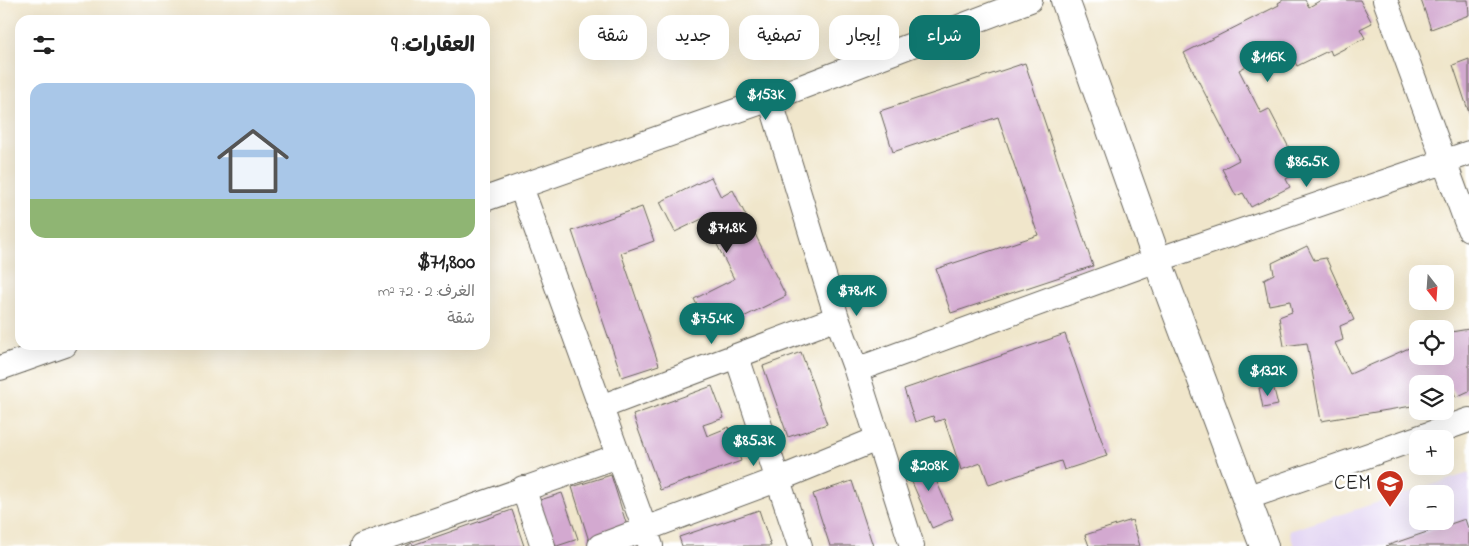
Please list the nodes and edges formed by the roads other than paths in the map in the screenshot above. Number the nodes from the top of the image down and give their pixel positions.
1 (1030, 0) edge
2 (1065, 0) edge
3 (1385, 0) edge
4 (770, 99) junction
5 (1469, 153) edge
6 (1445, 161) junction
7 (521, 187) junction
8 (490, 197) edge
9 (1469, 229) edge
10 (1158, 260) junction
11 (837, 318) junction
12 (52, 350) edge
13 (737, 357) junction
14 (0, 368) edge
15 (856, 370) junction
16 (601, 407) junction
17 (1469, 420) edge
18 (877, 439) junction
19 (618, 456) junction
20 (779, 478) junction
21 (523, 488) junction
22 (1246, 498) junction
23 (648, 538) edge
24 (362, 546) edge
25 (542, 546) edge
26 (600, 546) edge
27 (800, 546) edge
28 (912, 546) edge
29 (1264, 546) edge

1 - 4 street
2 - 10 main road
3 - 6 street
4 - 7 street
4 - 11 street
5 - 6 street
6 - 9 street
6 - 10 street
7 - 8 street
7 - 16 street
10 - 15 street
10 - 22 main road
11 - 13 street
11 - 15 street
12 - 14 street
13 - 16 street
13 - 20 street
15 - 18 street
16 - 19 street
17 - 22 street
18 - 20 street
18 - 28 street
19 - 21 street
19 - 23 street
20 - 23 street
20 - 27 street
21 - 24 street
21 - 25 street
22 - 29 main road
23 - 26 street

